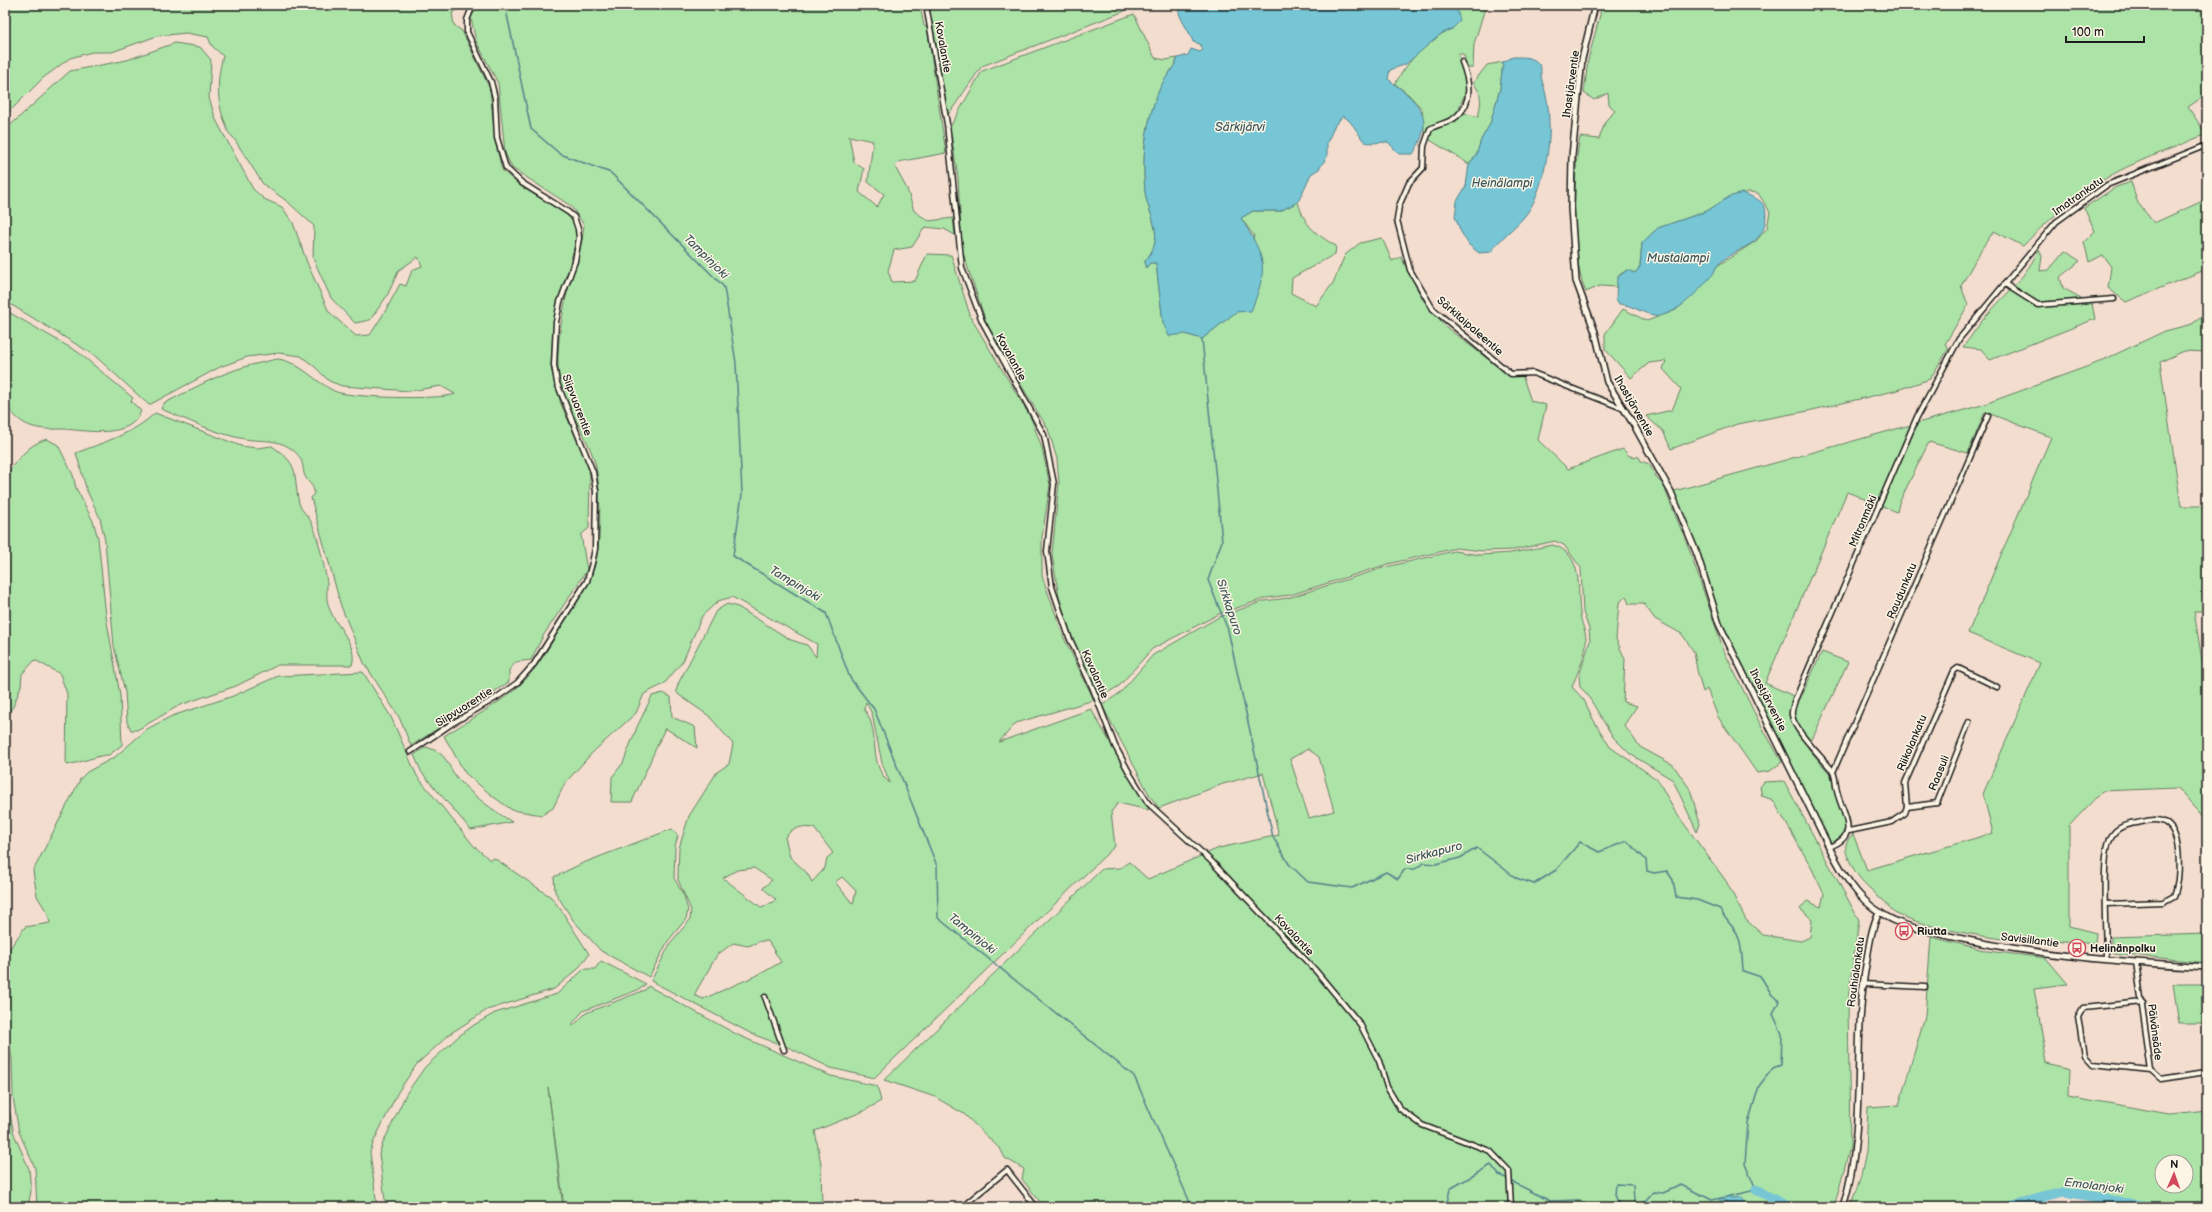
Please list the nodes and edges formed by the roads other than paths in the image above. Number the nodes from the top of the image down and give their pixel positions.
1 (474, 5) edge
2 (926, 5) edge
3 (1595, 5) edge
4 (1462, 62) dead end
5 (2207, 144) edge
6 (2005, 284) junction
7 (2114, 299) dead end
8 (1622, 408) junction
9 (1988, 416) dead end
10 (1997, 686) dead end
11 (1969, 722) dead end
12 (410, 752) dead end
13 (1833, 772) junction
14 (1908, 807) junction
15 (1849, 831) junction
16 (1829, 847) junction
17 (2106, 904) junction
18 (1879, 912) junction
19 (2106, 958) junction
20 (2136, 962) junction
21 (2207, 967) edge
22 (1863, 984) junction
23 (1925, 987) dead end
24 (765, 997) dead end
25 (2143, 1002) junction
26 (784, 1050) dead end
27 (2151, 1070) junction
28 (2206, 1072) dead end
29 (962, 1207) edge
30 (1036, 1207) edge
31 (1511, 1207) edge
32 (1842, 1207) edge

1 - 12 street, Siipvuorentie
2 - 31 street, Kovalantie
3 - 8 street, Ihastjärventie
4 - 8 street, Särkitaipaleentie
5 - 6 street, Imatrankatu
6 - 7 street
6 - 13 street, Mitronmäki
8 - 16 street, Ihastjärventie
9 - 13 street, Raudunkatu
10 - 14 street, Riikolankatu
11 - 14 street, Raasuli
13 - 15 street
14 - 15 street
15 - 16 street
16 - 18 street
17 - 17 street
17 - 19 street
18 - 19 street, Savisillantie
18 - 22 street, Rouhialankatu
19 - 20 street, Savisillantie
20 - 21 street, Savisillantie
20 - 25 street, Päivänsäde
22 - 23 street
22 - 32 street, Rouhialankatu
24 - 26 street
25 - 27 street, Päivänsäde
25 - 27 street
27 - 28 street, Päivänsäde
29 - 30 street

